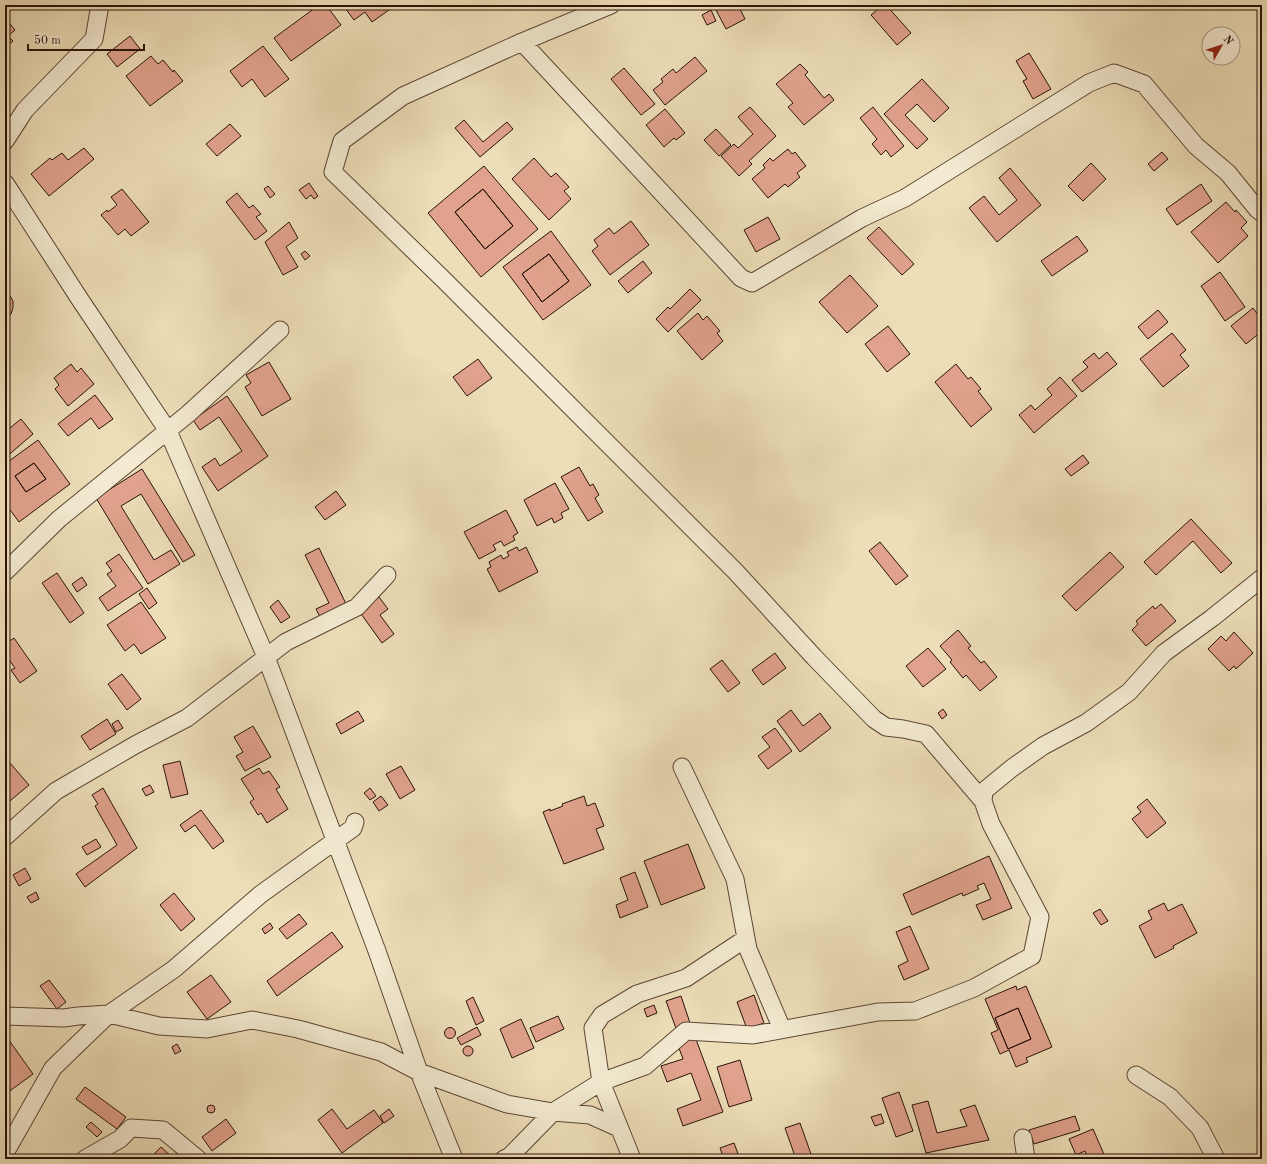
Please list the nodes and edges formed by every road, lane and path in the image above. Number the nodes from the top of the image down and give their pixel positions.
1 (100, 5) edge
2 (611, 5) edge
3 (522, 42) junction
4 (5, 141) edge
5 (5, 183) edge
6 (1262, 213) edge
7 (280, 330) dead end
8 (168, 431) junction
9 (5, 572) edge
10 (387, 576) dead end
11 (1262, 578) edge
12 (266, 658) junction
13 (682, 767) dead end
14 (983, 801) junction
15 (356, 822) dead end
16 (5, 837) edge
17 (336, 840) junction
18 (739, 943) dead end
19 (109, 1014) junction
20 (5, 1016) edge
21 (782, 1029) junction
22 (419, 1072) junction
23 (1136, 1075) dead end
24 (601, 1082) junction
25 (554, 1112) junction
26 (619, 1128) junction
27 (1024, 1138) dead end
28 (5, 1153) edge
29 (85, 1159) edge
30 (198, 1159) edge
31 (454, 1159) edge
32 (504, 1159) edge
33 (632, 1159) edge
34 (1026, 1159) edge
35 (1216, 1159) edge

1 - 4 street
2 - 3 street
3 - 6 street
3 - 14 street
5 - 8 street
7 - 8 street
8 - 9 street
8 - 12 street
10 - 12 street
11 - 14 street
12 - 16 street
12 - 17 street
13 - 21 street
14 - 21 street
15 - 17 street
17 - 19 street
17 - 22 street
18 - 24 street
19 - 20 street
19 - 22 street
19 - 28 street
21 - 24 street
22 - 25 street
22 - 31 street
23 - 35 street
24 - 25 street
24 - 26 street
25 - 26 street
25 - 32 street
26 - 33 street
27 - 34 street
29 - 30 street

